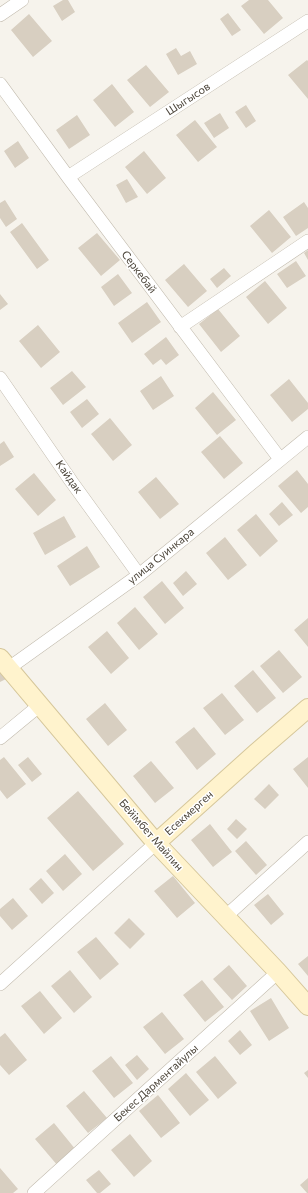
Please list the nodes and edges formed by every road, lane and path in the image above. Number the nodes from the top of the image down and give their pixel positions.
1 (22, 0) edge
2 (0, 15) edge
3 (308, 21) edge
4 (0, 84) edge
5 (68, 177) junction
6 (308, 241) edge
7 (180, 327) junction
8 (0, 378) edge
9 (308, 436) edge
10 (280, 459) junction
11 (139, 575) junction
12 (4, 663) edge
13 (40, 706) junction
14 (308, 708) edge
15 (0, 738) edge
16 (308, 842) edge
17 (156, 843) junction
18 (225, 917) junction
19 (278, 972) junction
20 (0, 984) edge
21 (308, 1006) edge
22 (34, 1193) edge

1 - 2 street
3 - 5 street, Шыгысов
4 - 5 street, Серкебай
5 - 7 street, Серкебай
6 - 7 street
7 - 10 street, Серкебай
8 - 11 street, Кайдак
9 - 10 street, улица Суинкара
10 - 11 street, улица Суинкара
11 - 12 street, улица Суинкара
12 - 13 street, Бейімбет Майлин
13 - 15 street
13 - 17 street, Бейімбет Майлин
14 - 17 street, Eсекмерген
16 - 18 street
17 - 18 street, Бейімбет Майлин
17 - 20 street, Eсекмерген
18 - 19 street, Бейімбет Майлин
19 - 21 street, Бейімбет Майлин
19 - 22 street, Бекес Дарментайулы

